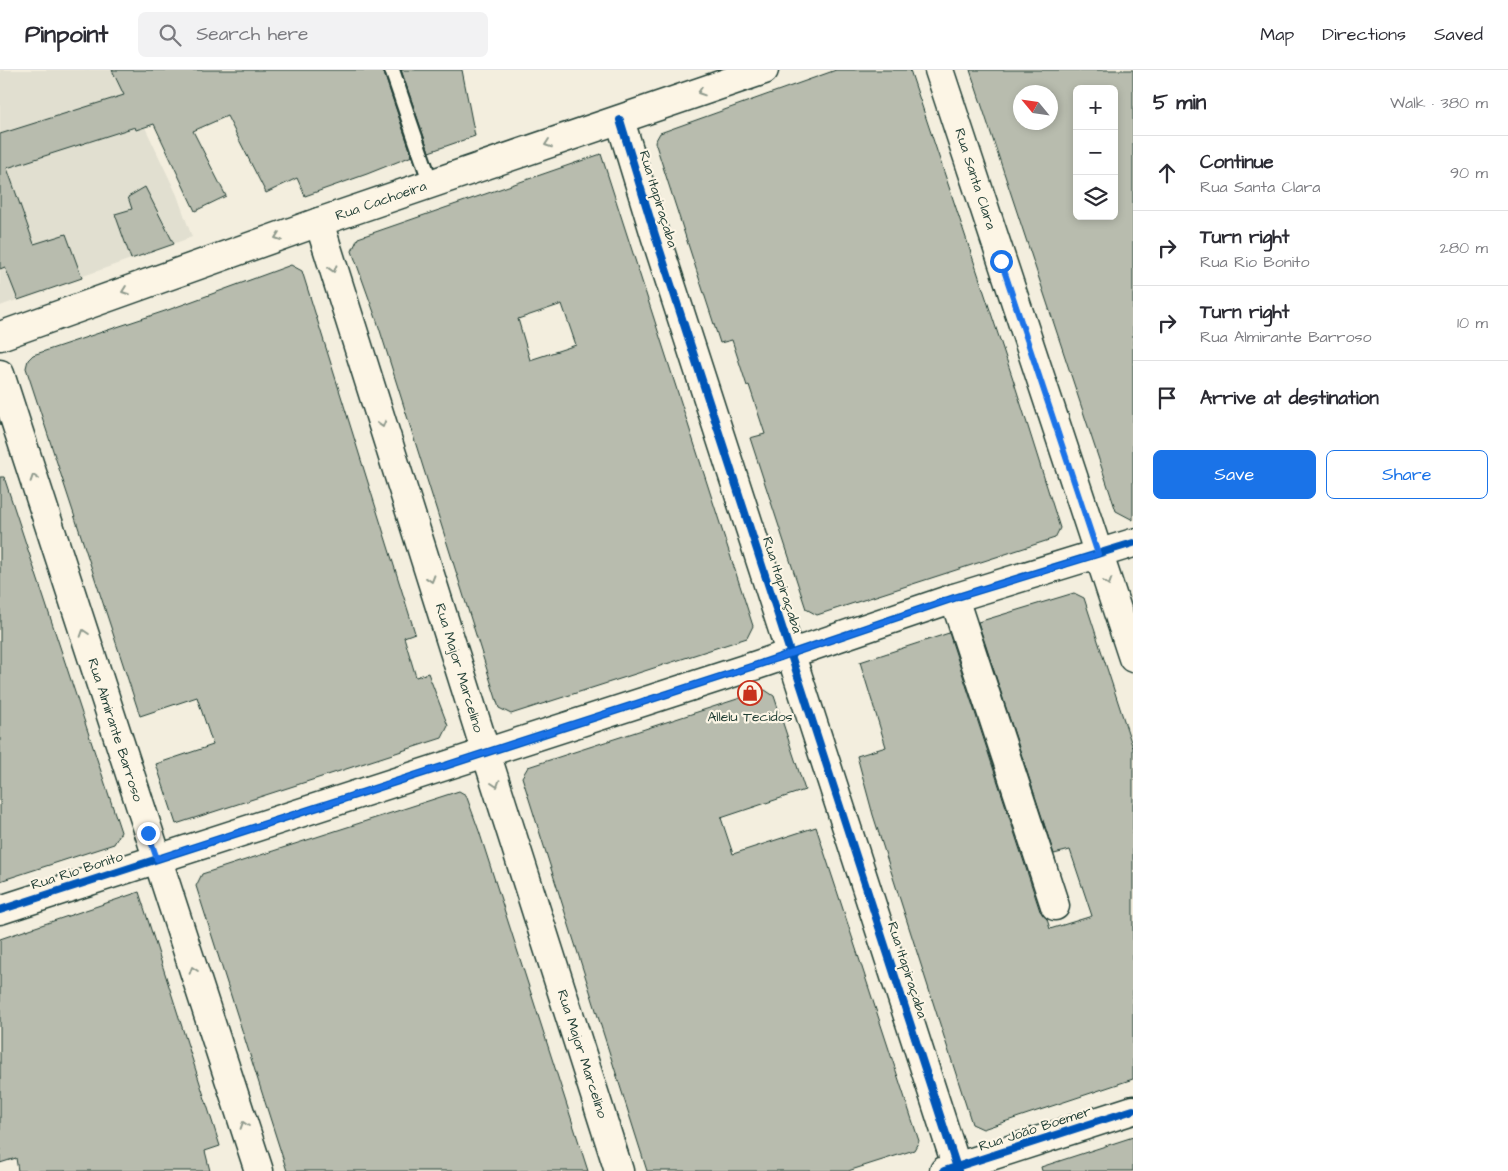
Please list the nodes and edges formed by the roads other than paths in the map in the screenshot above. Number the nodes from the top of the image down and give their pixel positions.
1 (392, 70) edge
2 (764, 70) edge
3 (939, 70) edge
4 (620, 120) junction
5 (431, 184) junction
6 (319, 222) junction
7 (0, 336) edge
8 (0, 374) edge
9 (1133, 543) edge
10 (1098, 554) junction
11 (954, 598) junction
12 (791, 654) junction
13 (1133, 658) edge
14 (486, 753) junction
15 (157, 859) junction
16 (1055, 906) dead end
17 (0, 910) edge
18 (1133, 1110) edge
19 (953, 1170) edge
20 (259, 1171) edge
21 (620, 1171) edge

1 - 5 lane
2 -> 4 street, Rua Cachoeira
3 - 10 street, Rua Santa Clara
4 -> 5 street, Rua Cachoeira
4 - 12 street, Rua Itapiraçaba
5 - 6 street, Rua Cachoeira
6 -> 7 street, Rua Cachoeira
6 -> 14 street, Rua Major Marcelino
15 -> 8 street, Rua Almirante Barroso
9 - 10 street, Rua Rio Bonito
10 - 11 street, Rua Rio Bonito
10 -> 13 street, Rua Santa Clara
11 - 12 street, Rua Rio Bonito
11 - 16 street
12 - 14 street, Rua Rio Bonito
12 - 19 street, Rua Itapiraçaba
14 - 15 street, Rua Rio Bonito
14 -> 21 street, Rua Major Marcelino
15 - 17 street, Rua Rio Bonito
20 -> 15 street, Rua Almirante Barroso
18 - 19 street, Rua João Boemer

